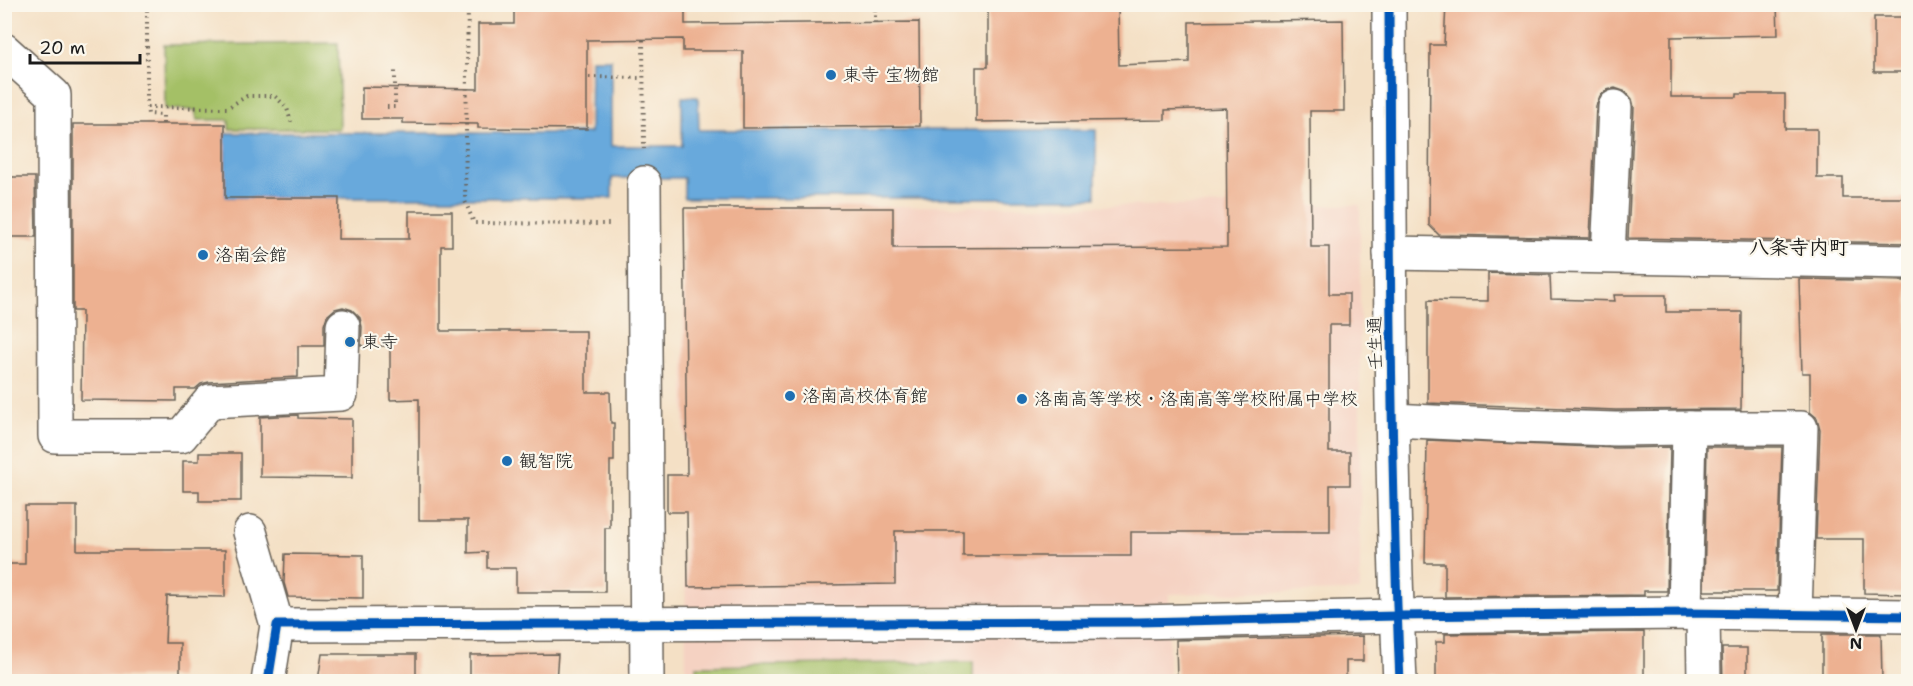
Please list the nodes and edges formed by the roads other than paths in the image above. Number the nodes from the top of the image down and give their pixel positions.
1 (1389, 4) edge
2 (4, 50) edge
3 (1616, 107) dead end
4 (644, 183) dead end
5 (1390, 253) junction
6 (1608, 256) junction
7 (1908, 262) edge
8 (343, 327) dead end
9 (1393, 420) junction
10 (1689, 428) junction
11 (250, 532) dead end
12 (1694, 613) junction
13 (1795, 613) junction
14 (1397, 616) junction
15 (1908, 616) edge
16 (647, 624) junction
17 (277, 625) junction
18 (268, 681) edge
19 (647, 681) edge
20 (1400, 681) edge
21 (1704, 681) edge

1 - 5 street, 壬生通
2 - 8 street
3 - 6 street
4 - 16 street
5 - 6 street
5 - 9 street, 壬生通
6 - 7 street
9 - 10 street
9 - 14 street, 壬生通
10 - 12 street
10 - 13 street
11 - 17 street
12 - 13 street
12 - 14 street
12 - 21 street
13 - 15 street
14 - 16 street
14 - 20 street, 壬生通
16 - 17 street
16 - 19 street
17 - 18 street

